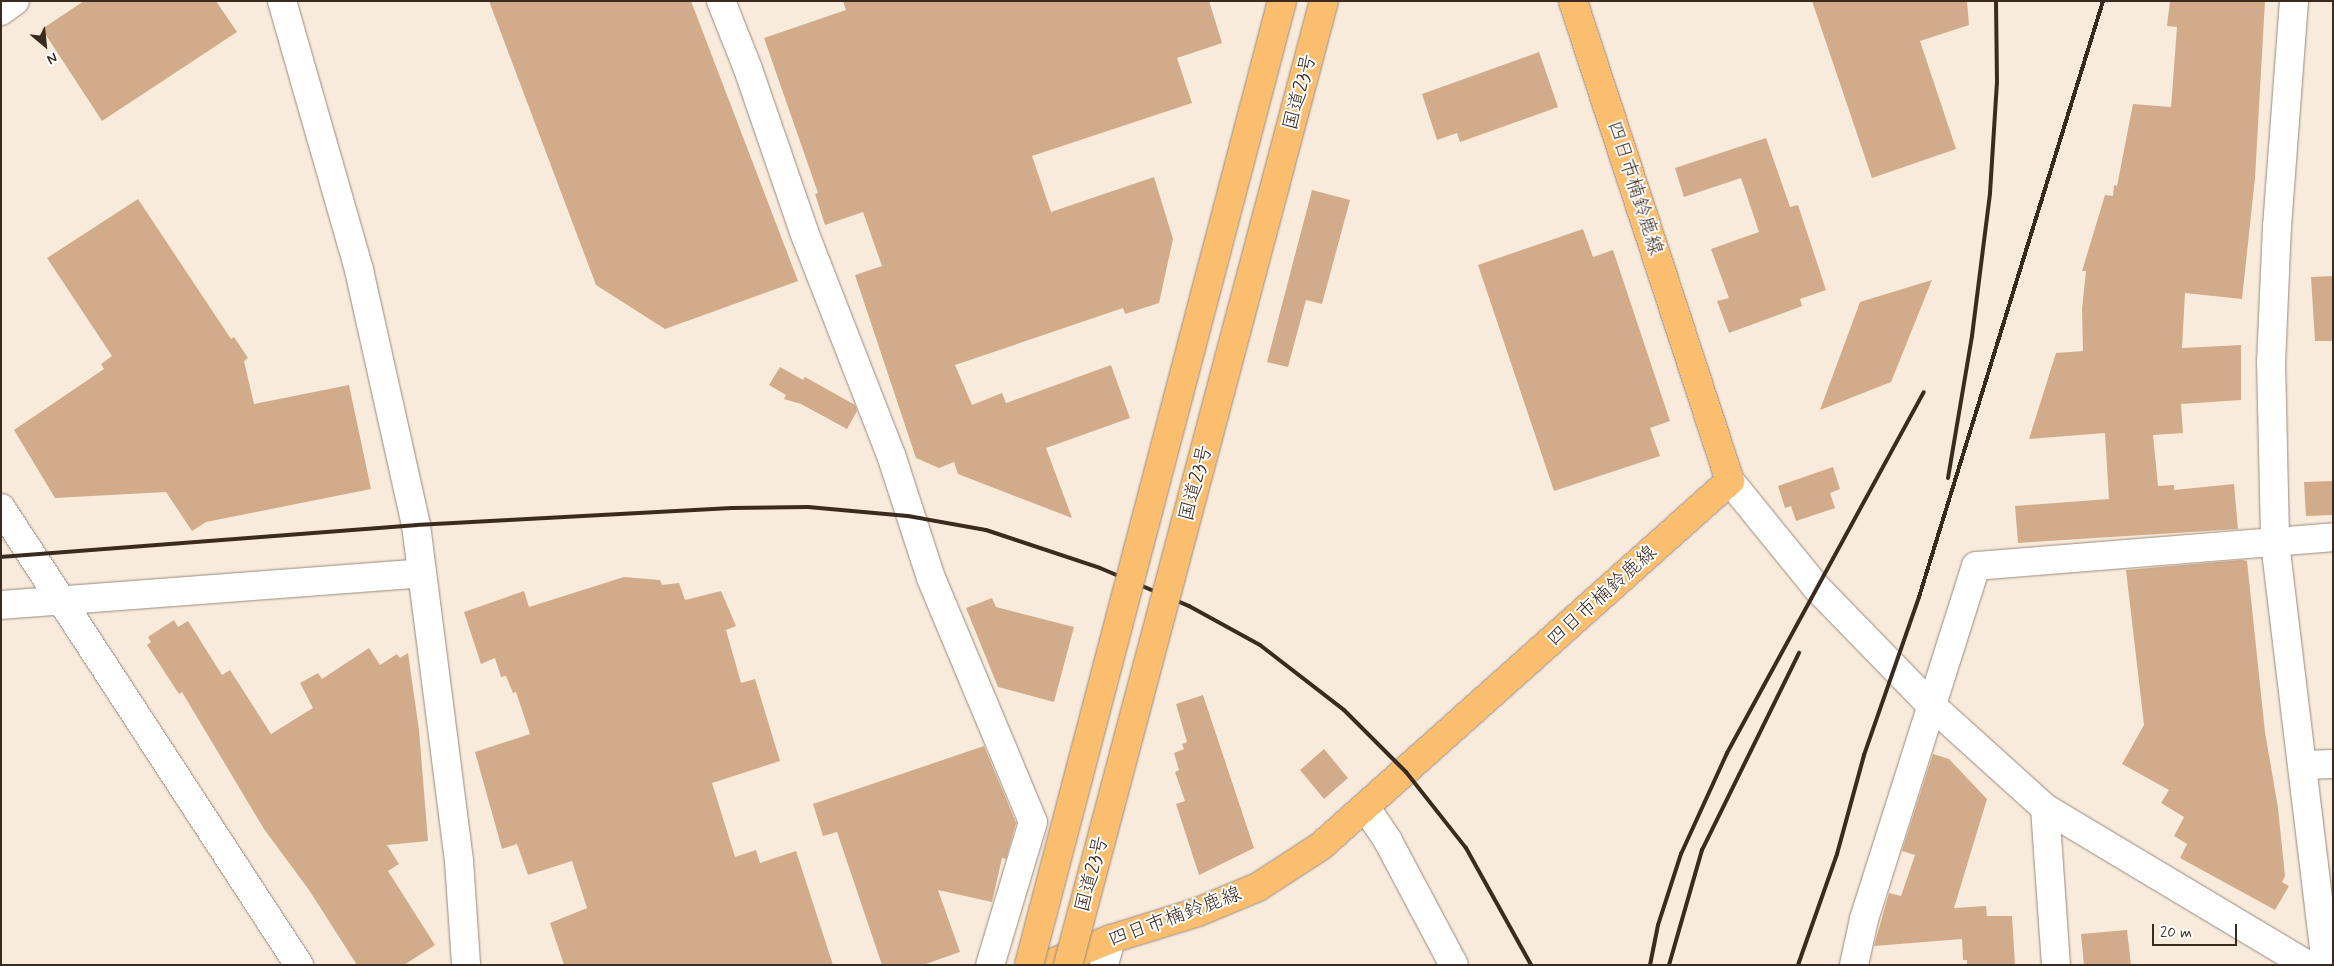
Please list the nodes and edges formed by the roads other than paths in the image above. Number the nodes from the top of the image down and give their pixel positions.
1 (15, 1) edge
2 (282, 1) edge
3 (721, 1) edge
4 (1282, 1) edge
5 (1324, 1) edge
6 (1574, 1) edge
7 (2294, 1) edge
8 (1, 10) edge
9 (1730, 482) junction
10 (1, 508) edge
11 (2333, 537) edge
12 (2275, 543) junction
13 (422, 573) junction
14 (63, 601) junction
15 (1, 605) edge
16 (1930, 704) junction
17 (2333, 764) edge
18 (2304, 765) junction
19 (1366, 808) junction
20 (2045, 808) junction
21 (1111, 939) junction
22 (299, 965) edge
23 (466, 965) edge
24 (990, 965) edge
25 (1029, 965) edge
26 (1046, 965) edge
27 (1068, 965) edge
28 (1104, 965) edge
29 (1454, 965) edge
30 (1854, 965) edge
31 (2056, 965) edge
32 (2307, 965) edge
33 (2326, 965) edge

1 - 8 street
2 - 13 street
3 - 24 street
4 - 25 main road, 国道23号, bridge
5 - 27 main road, 国道23号, bridge
6 - 9 main road, 四日市楠鈴鹿線
7 - 12 street
9 - 16 street
9 - 19 main road, 四日市楠鈴鹿線
10 - 14 street
11 - 12 street
12 - 16 street
12 - 18 street
13 - 14 street
13 - 23 street
14 - 15 street
14 - 22 street
16 - 20 street
16 - 30 street
17 - 18 street
18 - 33 street
19 - 21 main road, 四日市楠鈴鹿線
19 - 29 street
20 - 31 street
20 - 32 street
21 - 26 main road, 四日市楠鈴鹿線
21 - 28 street

